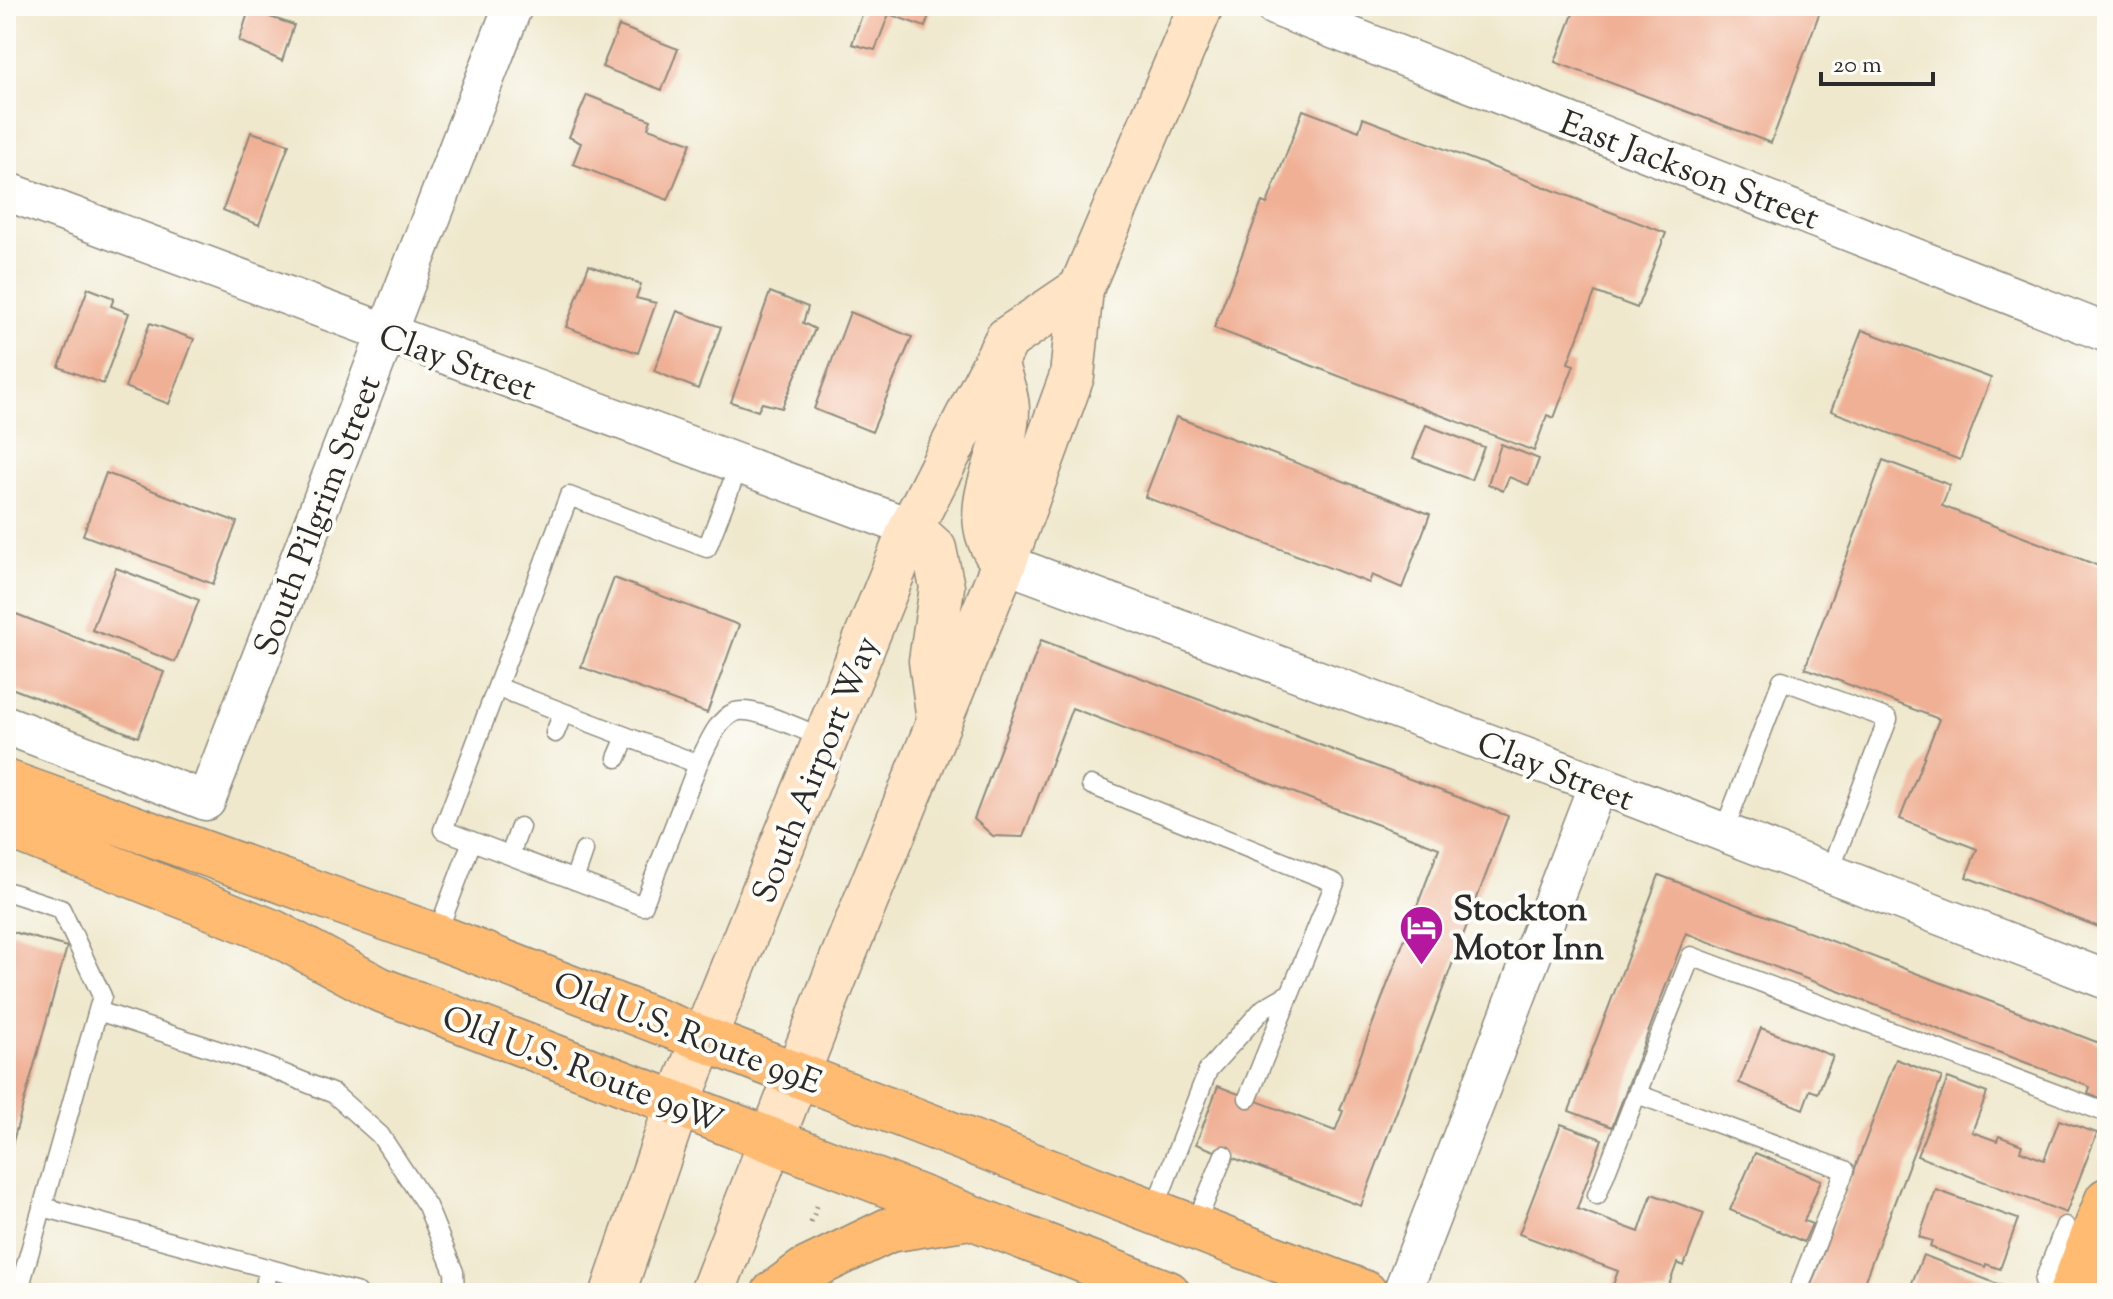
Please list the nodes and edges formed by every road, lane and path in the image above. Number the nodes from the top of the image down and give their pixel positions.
1 (513, 6) edge
2 (1201, 6) edge
3 (1274, 6) edge
4 (6, 191) edge
5 (1081, 289) junction
6 (2107, 333) edge
7 (386, 334) junction
8 (995, 362) junction
9 (739, 465) junction
10 (911, 528) junction
11 (1004, 563) junction
12 (497, 687) junction
13 (563, 713) junction
14 (939, 722) junction
15 (6, 725) edge
16 (555, 733) dead end
17 (626, 737) junction
18 (826, 739) junction
19 (617, 758) dead end
20 (698, 764) junction
21 (6, 782) edge
22 (1598, 784) junction
23 (1091, 785) dead end
24 (6, 825) edge
25 (520, 827) dead end
26 (1723, 833) junction
27 (472, 841) junction
28 (584, 851) dead end
29 (510, 855) junction
30 (1829, 873) junction
31 (574, 880) junction
32 (6, 891) edge
33 (436, 936) junction
34 (2107, 980) edge
35 (1290, 993) junction
36 (98, 1011) junction
37 (705, 1038) junction
38 (796, 1074) junction
39 (1637, 1094) junction
40 (1248, 1098) dead end
41 (677, 1105) junction
42 (2107, 1113) edge
43 (770, 1140) junction
44 (1224, 1155) dead end
45 (1597, 1195) dead end
46 (2107, 1200) edge
47 (43, 1207) junction
48 (1153, 1213) junction
49 (972, 1217) junction
50 (2065, 1226) dead end
51 (1194, 1228) junction
52 (269, 1269) junction
53 (2057, 1290) edge
54 (18, 1293) edge
55 (263, 1293) edge
56 (358, 1293) edge
57 (455, 1293) edge
58 (613, 1293) edge
59 (712, 1293) edge
60 (774, 1293) edge
61 (1168, 1293) edge
62 (1365, 1293) edge
63 (1402, 1293) edge
64 (1797, 1293) edge

1 - 7 street, South Pilgrim Street
2 - 5 main road
3 - 6 street, East Jackson Street
4 - 7 street, Clay Street
5 - 8 main road, South Airport Way
5 - 11 main road
7 - 9 street, Clay Street
7 - 15 street, South Pilgrim Street
8 - 10 main road, South Airport Way
8 - 11 main road
9 - 10 street, Clay Street
9 - 12 lane
10 - 14 main road
10 - 18 main road, South Airport Way
11 - 14 main road
11 - 22 street, Clay Street
12 - 13 lane
12 - 27 lane
13 - 16 lane
13 - 17 lane
14 - 38 main road
17 - 19 lane
17 - 20 lane
18 - 20 lane
18 - 37 main road, South Airport Way
20 - 31 lane
21 - 33 main road, Old U.S. Route 99E
22 - 26 street, Clay Street
22 - 63 street
23 - 35 lane
24 - 41 main road, Old U.S. Route 99W
25 - 29 lane
26 - 30 street, Clay Street
26 - 30 lane
27 - 29 lane
27 - 33 lane
28 - 31 lane
29 - 31 lane
30 - 34 street, Clay Street
32 - 36 lane
33 - 37 main road, Old U.S. Route 99E
35 - 40 lane
35 - 48 lane
36 - 47 lane
36 - 57 lane
37 - 38 main road, Old U.S. Route 99E
37 - 41 main road, South Airport Way
38 - 43 main road
38 - 48 main road, Old U.S. Route 99E
39 - 42 lane
39 - 45 lane
39 - 64 lane
41 - 43 main road, Old U.S. Route 99W
41 - 58 main road, South Airport Way
43 - 49 main road, Old U.S. Route 99W
43 - 59 main road
44 - 51 lane
46 - 53 main road
47 - 52 lane
47 - 54 lane
48 - 51 main road, Old U.S. Route 99E
49 - 60 main road
49 - 61 main road, Old U.S. Route 99W
50 - 53 lane
51 - 62 main road, Old U.S. Route 99E
52 - 55 lane
52 - 56 lane

